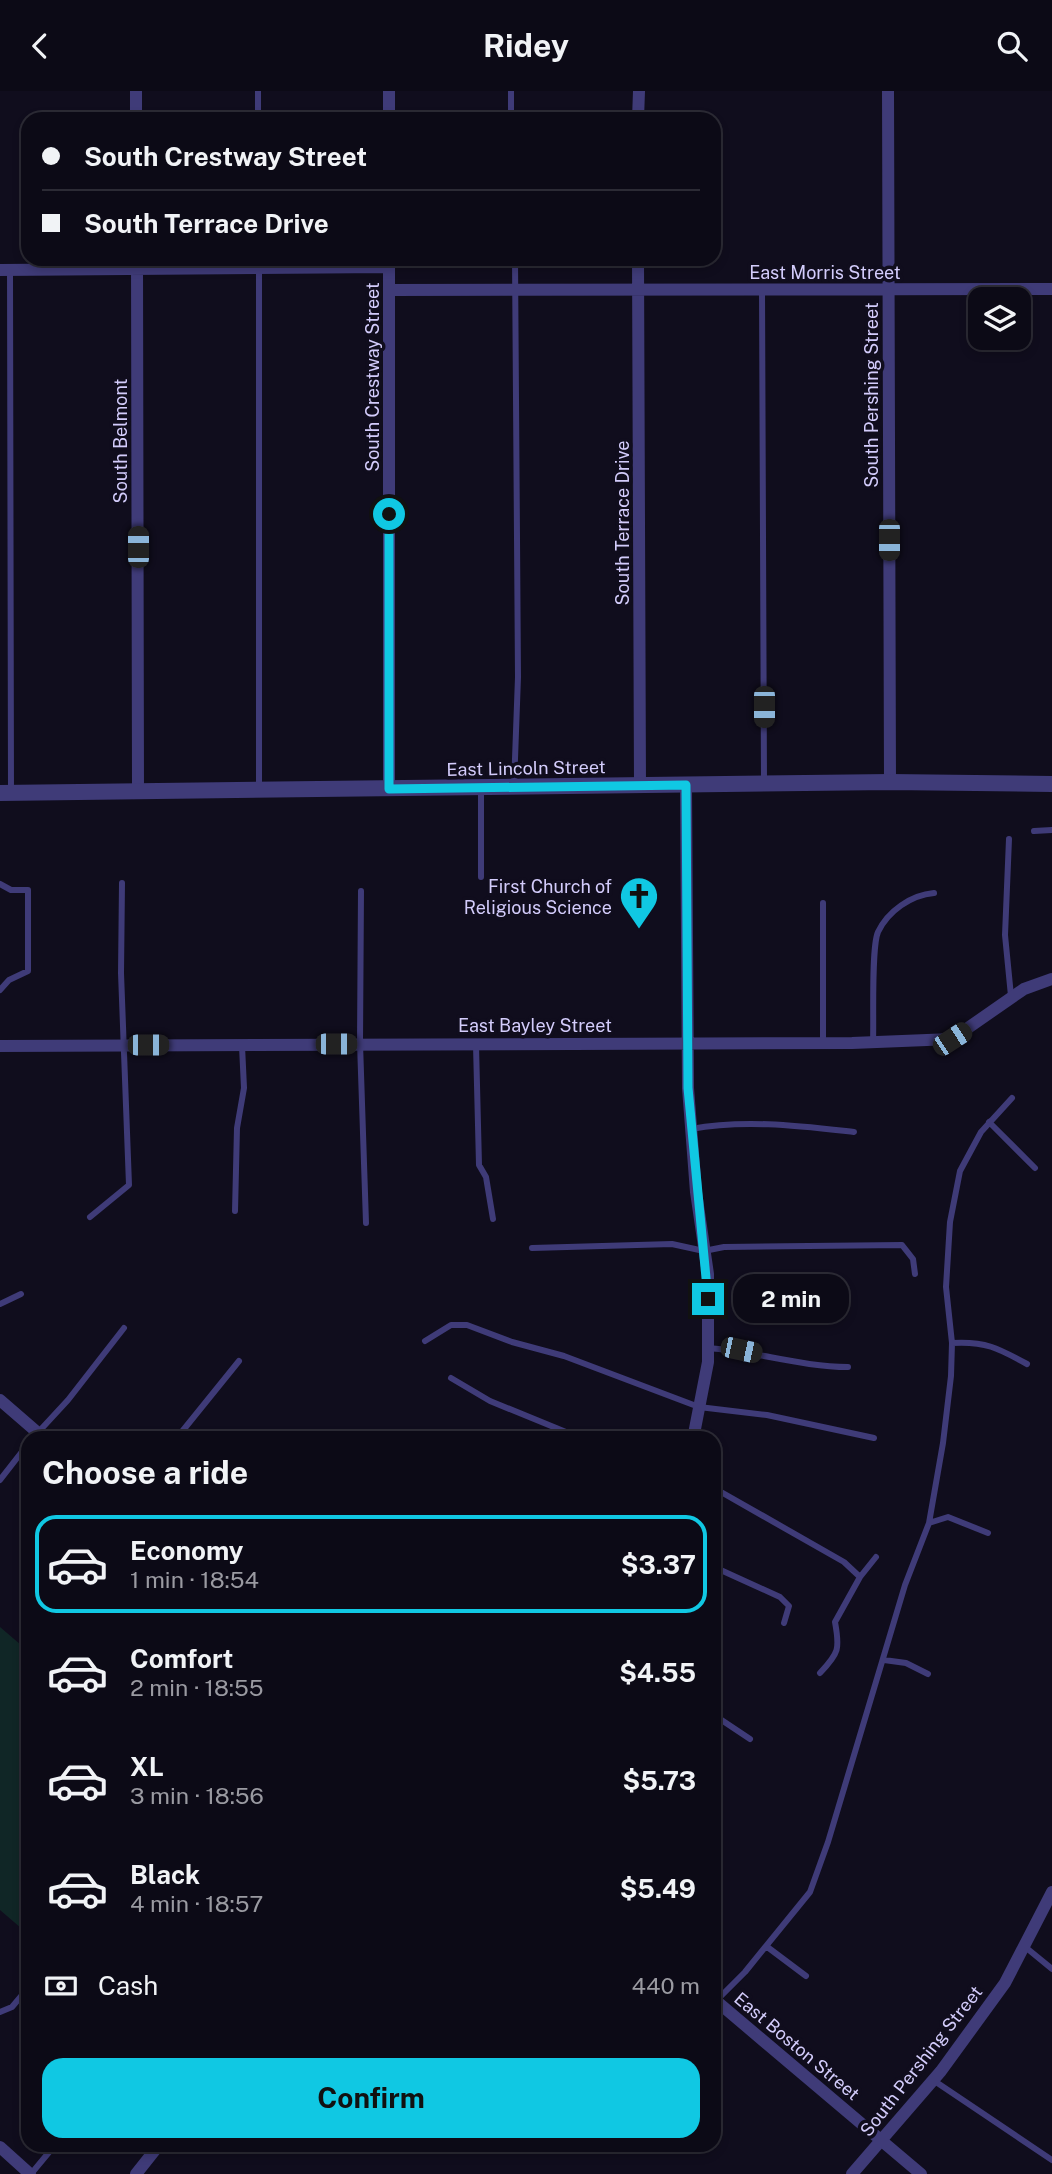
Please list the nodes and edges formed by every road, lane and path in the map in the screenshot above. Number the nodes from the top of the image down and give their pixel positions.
1 (136, 91) edge
2 (258, 91) edge
3 (388, 91) edge
4 (511, 91) edge
5 (639, 91) edge
6 (888, 91) edge
7 (136, 112) edge
8 (258, 112) edge
9 (389, 112) edge
10 (511, 112) edge
11 (638, 112) edge
12 (93, 266) edge
13 (137, 266) edge
14 (259, 266) edge
15 (389, 266) edge
16 (515, 266) edge
17 (638, 266) edge
18 (5, 270) edge
19 (888, 289) junction
20 (1052, 289) edge
21 (389, 290) junction
22 (762, 290) junction
23 (515, 291) junction
24 (638, 291) junction
25 (890, 782) junction
26 (765, 784) junction
27 (1052, 784) edge
28 (686, 785) junction
29 (640, 786) junction
30 (514, 788) junction
31 (389, 789) junction
32 (481, 789) junction
33 (259, 790) junction
34 (138, 791) junction
35 (6, 792) edge
36 (1052, 830) edge
37 (1034, 831) dead end
38 (1009, 839) dead end
39 (481, 877) dead end
40 (122, 883) dead end
41 (0, 884) edge
42 (362, 891) dead end
43 (934, 893) dead end
44 (823, 903) dead end
45 (1052, 979) edge
46 (0, 990) edge
47 (1012, 998) junction
48 (476, 1042) junction
49 (873, 1042) junction
50 (360, 1043) junction
51 (823, 1043) junction
52 (242, 1044) junction
53 (689, 1044) junction
54 (125, 1045) junction
55 (0, 1046) edge
56 (1012, 1098) dead end
57 (989, 1122) junction
58 (691, 1129) junction
59 (855, 1132) dead end
60 (1035, 1168) dead end
61 (235, 1211) dead end
62 (90, 1217) dead end
63 (493, 1219) dead end
64 (366, 1223) dead end
65 (532, 1248) dead end
66 (704, 1251) junction
67 (915, 1274) dead end
68 (21, 1294) dead end
69 (0, 1304) edge
70 (124, 1328) dead end
71 (425, 1341) dead end
72 (952, 1343) junction
73 (708, 1348) junction
74 (239, 1361) dead end
75 (1027, 1364) dead end
76 (848, 1367) dead end
77 (451, 1378) dead end
78 (0, 1400) edge
79 (699, 1408) junction
80 (33, 1431) edge
81 (42, 1431) edge
82 (182, 1431) edge
83 (563, 1431) edge
84 (695, 1431) edge
85 (874, 1438) dead end
86 (21, 1453) edge
87 (0, 1480) edge
88 (721, 1492) edge
89 (929, 1523) junction
90 (988, 1533) dead end
91 (876, 1557) dead end
92 (721, 1570) edge
93 (860, 1577) junction
94 (784, 1623) dead end
95 (884, 1660) junction
96 (820, 1673) dead end
97 (928, 1674) dead end
98 (721, 1720) edge
99 (750, 1739) dead end
100 (1052, 1892) edge
101 (766, 1946) junction
102 (1024, 1946) junction
103 (1052, 1969) edge
104 (806, 1976) dead end
105 (21, 1996) edge
106 (721, 1999) edge
107 (721, 2009) edge
108 (0, 2012) edge
109 (933, 2080) junction
110 (881, 2141) junction
111 (0, 2147) edge
112 (49, 2152) edge
113 (153, 2152) edge
114 (1052, 2160) edge
115 (31, 2174) edge
116 (136, 2174) edge
117 (852, 2174) edge
118 (921, 2174) edge

1 - 7 street
2 - 8 lane
3 - 9 street
4 - 10 lane
5 - 11 street
6 - 19 street, South Pershing Street
12 - 18 street
13 - 34 street, South Belmont
14 - 33 lane
15 - 21 street, South Crestway Street
16 - 23 lane
17 - 24 street, South Terrace Drive
18 - 35 lane
19 - 20 street, East Morris Street
19 - 22 street, East Morris Street
19 - 25 street, South Pershing Street
21 - 23 street, East Morris Street
21 - 31 street, South Crestway Street
22 - 24 street, East Morris Street
22 - 26 lane
23 - 24 street, East Morris Street
23 - 30 lane
24 - 29 street, South Terrace Drive
25 - 26 street, East Lincoln Street
25 - 27 street, East Lincoln Street
26 - 28 street, East Lincoln Street
28 - 29 street, East Lincoln Street
28 - 53 street
29 - 30 street, East Lincoln Street
30 - 32 street, East Lincoln Street
31 - 32 street, East Lincoln Street
31 - 33 street, East Lincoln Street
32 - 39 lane
33 - 34 street, East Lincoln Street
34 - 35 street, East Lincoln Street
36 - 37 lane
38 - 47 lane
40 - 54 lane
41 - 46 lane
42 - 50 lane
43 - 49 lane
44 - 51 lane
45 - 47 street, East Bayley Street
47 - 49 street, East Bayley Street
48 - 50 street, East Bayley Street
48 - 53 street, East Bayley Street
48 - 63 lane
49 - 51 street, East Bayley Street
50 - 52 street, East Bayley Street
50 - 64 lane
51 - 53 street, East Bayley Street
52 - 54 street, East Bayley Street
52 - 61 lane
53 - 58 street
54 - 55 street, East Bayley Street
54 - 62 lane
56 - 57 lane
57 - 60 lane
57 - 72 lane
58 - 59 lane
58 - 66 street
65 - 66 lane
66 - 67 lane
66 - 73 street
68 - 69 lane
70 - 81 lane
71 - 79 lane
72 - 75 lane
72 - 89 lane
73 - 76 lane
73 - 79 street
74 - 82 lane
77 - 83 lane
78 - 80 street
79 - 84 street
79 - 85 lane
86 - 87 lane
88 - 93 lane
89 - 90 lane
89 - 95 lane
91 - 93 lane
92 - 94 lane
93 - 96 lane
95 - 97 lane
95 - 101 lane
98 - 99 lane
100 - 102 street, South Pershing Street
101 - 104 lane
101 - 106 lane
102 - 103 lane
102 - 109 street, South Pershing Street
105 - 108 lane
107 - 110 street, East Boston Street
109 - 110 street, South Pershing Street
109 - 114 lane
110 - 117 street, South Pershing Street
110 - 118 street, East Boston Street
111 - 115 street
112 - 115 lane
113 - 116 street

